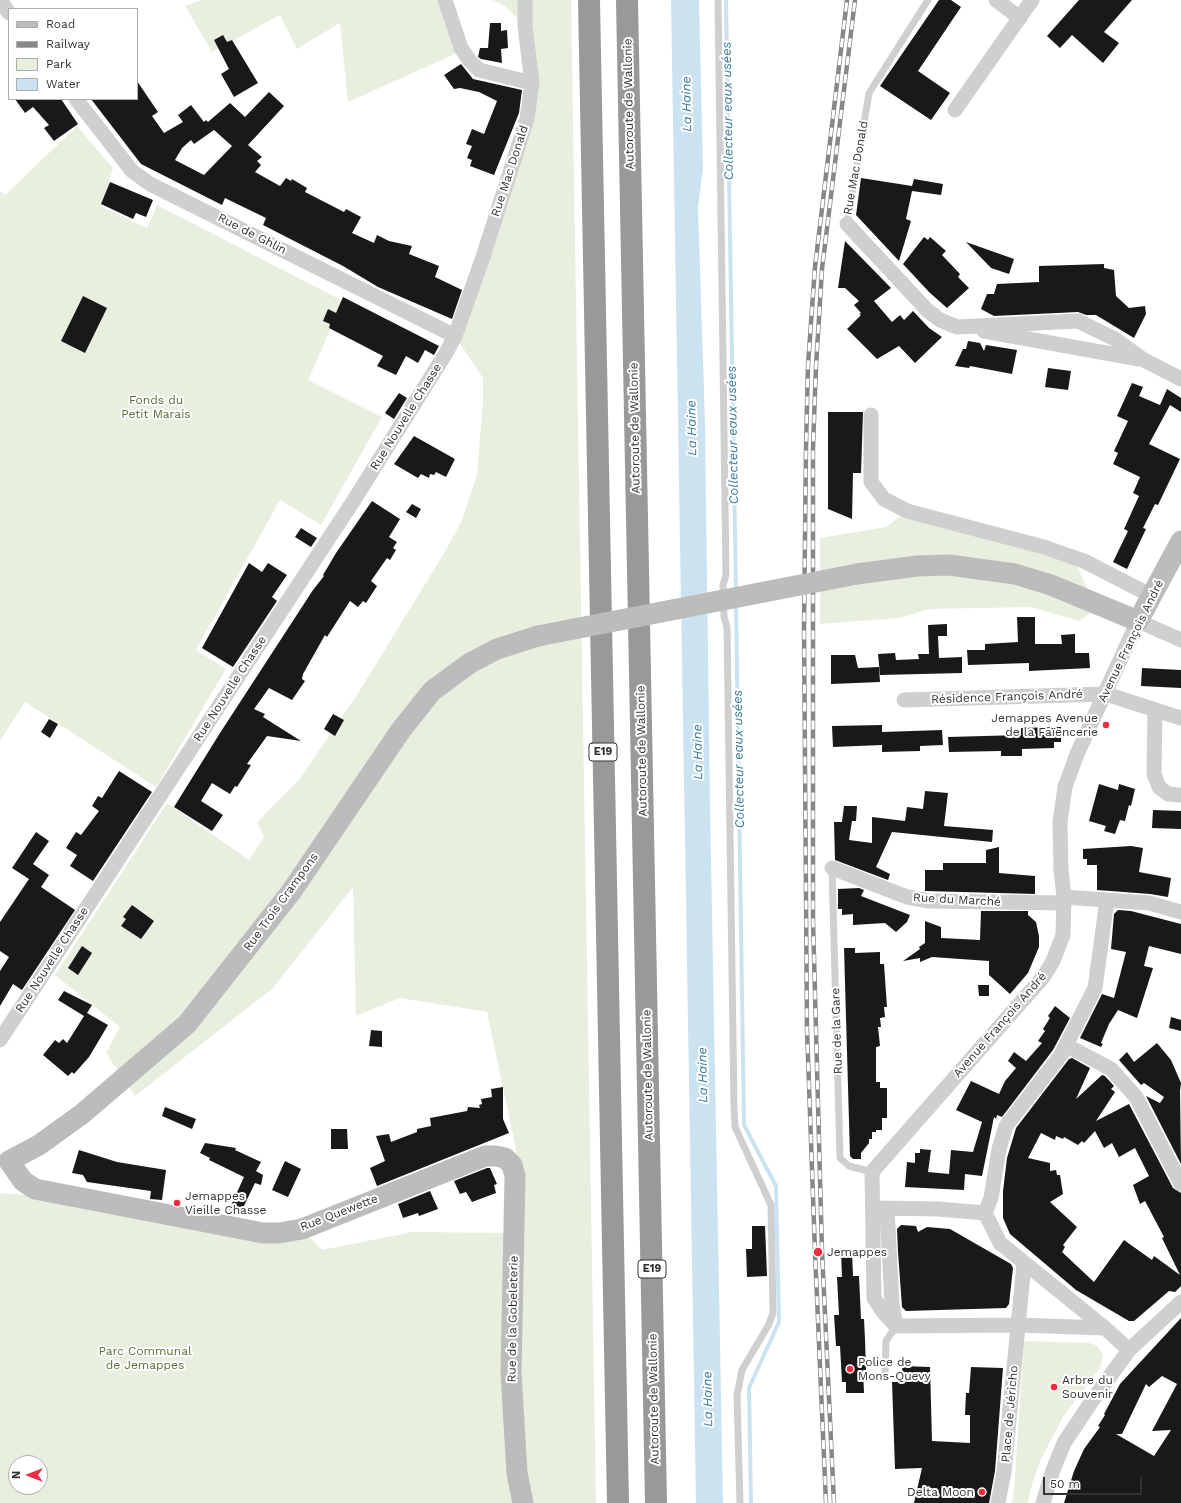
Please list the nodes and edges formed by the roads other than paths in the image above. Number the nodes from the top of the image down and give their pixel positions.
1 (0, 0) edge
2 (445, 0) edge
3 (525, 0) edge
4 (589, 0) edge
5 (627, 0) edge
6 (718, 0) edge
7 (928, 0) edge
8 (996, 0) edge
9 (1032, 0) edge
10 (8, 12) edge
11 (1020, 18) junction
12 (532, 83) junction
13 (77, 100) edge
14 (955, 110) dead end
15 (847, 224) joint
16 (957, 327) junction
17 (455, 336) junction
18 (1144, 360) junction
19 (1181, 379) edge
20 (871, 415) dead end
21 (1181, 541) edge
22 (1152, 596) junction
23 (1138, 621) junction
24 (1181, 640) edge
25 (1106, 694) junction
26 (904, 700) dead end
27 (1155, 710) junction
28 (1181, 718) edge
29 (1181, 794) edge
30 (832, 868) joint
31 (1064, 900) junction
32 (1107, 900) junction
33 (1181, 912) edge
34 (0, 1040) edge
35 (1066, 1045) junction
36 (485, 1156) joint
37 (3, 1161) edge
38 (872, 1172) junction
39 (1181, 1184) edge
40 (880, 1208) junction
41 (986, 1213) junction
42 (1024, 1264) junction
43 (1181, 1302) edge
44 (1018, 1325) junction
45 (896, 1326) junction
46 (1105, 1328) junction
47 (1129, 1350) junction
48 (885, 1374) dead end
49 (523, 1503) edge
50 (618, 1503) edge
51 (656, 1503) edge
52 (740, 1503) edge
53 (998, 1503) edge
54 (1043, 1503) edge

1 - 10 street
2 - 12 street
3 - 12 street, Rue Mac Donald
4 - 50 highway, E19
5 - 51 highway, Autoroute de Wallonie / E19
6 - 52 lane
7 - 15 lane, Rue Mac Donald
8 - 11 street
9 - 11 street
11 - 14 street
12 - 17 street, Rue Mac Donald
13 - 17 street, Rue de Ghlin
15 - 16 street, Rue Mac Donald
16 - 18 street, Rue Mac Donald
16 - 18 street, Rue Mac Donald
17 - 34 street, Rue Nouvelle Chasse
18 - 19 street, Rue Mac Donald
20 - 22 street
21 - 22 street, Avenue François André
22 - 23 street, Avenue François André
23 - 24 street
23 - 25 street, Avenue François André
23 - 37 street, Rue Trois Crampons, bridge
25 - 26 street, Résidence François André
25 - 27 street, Résidence François André
25 - 31 street, Avenue François André
27 - 28 street, Résidence François André
27 - 29 street
30 - 31 street, Rue du Marché
30 - 38 lane, Rue de la Gare
31 - 32 street, Rue du Marché
31 - 38 street, Avenue François André
32 - 33 street, Rue du Marché
32 - 35 street
35 - 39 street
35 - 41 street
36 - 37 street, Rue Quewette
36 - 49 street, Rue de la Gobeleterie
38 - 40 street
40 - 41 street
40 - 45 street
41 - 42 street
42 - 44 street, Place de Jéricho
42 - 46 street
43 - 47 street
44 - 45 street
44 - 46 street
44 - 53 street, Place de Jéricho
45 - 48 lane
46 - 47 street
47 - 54 street

